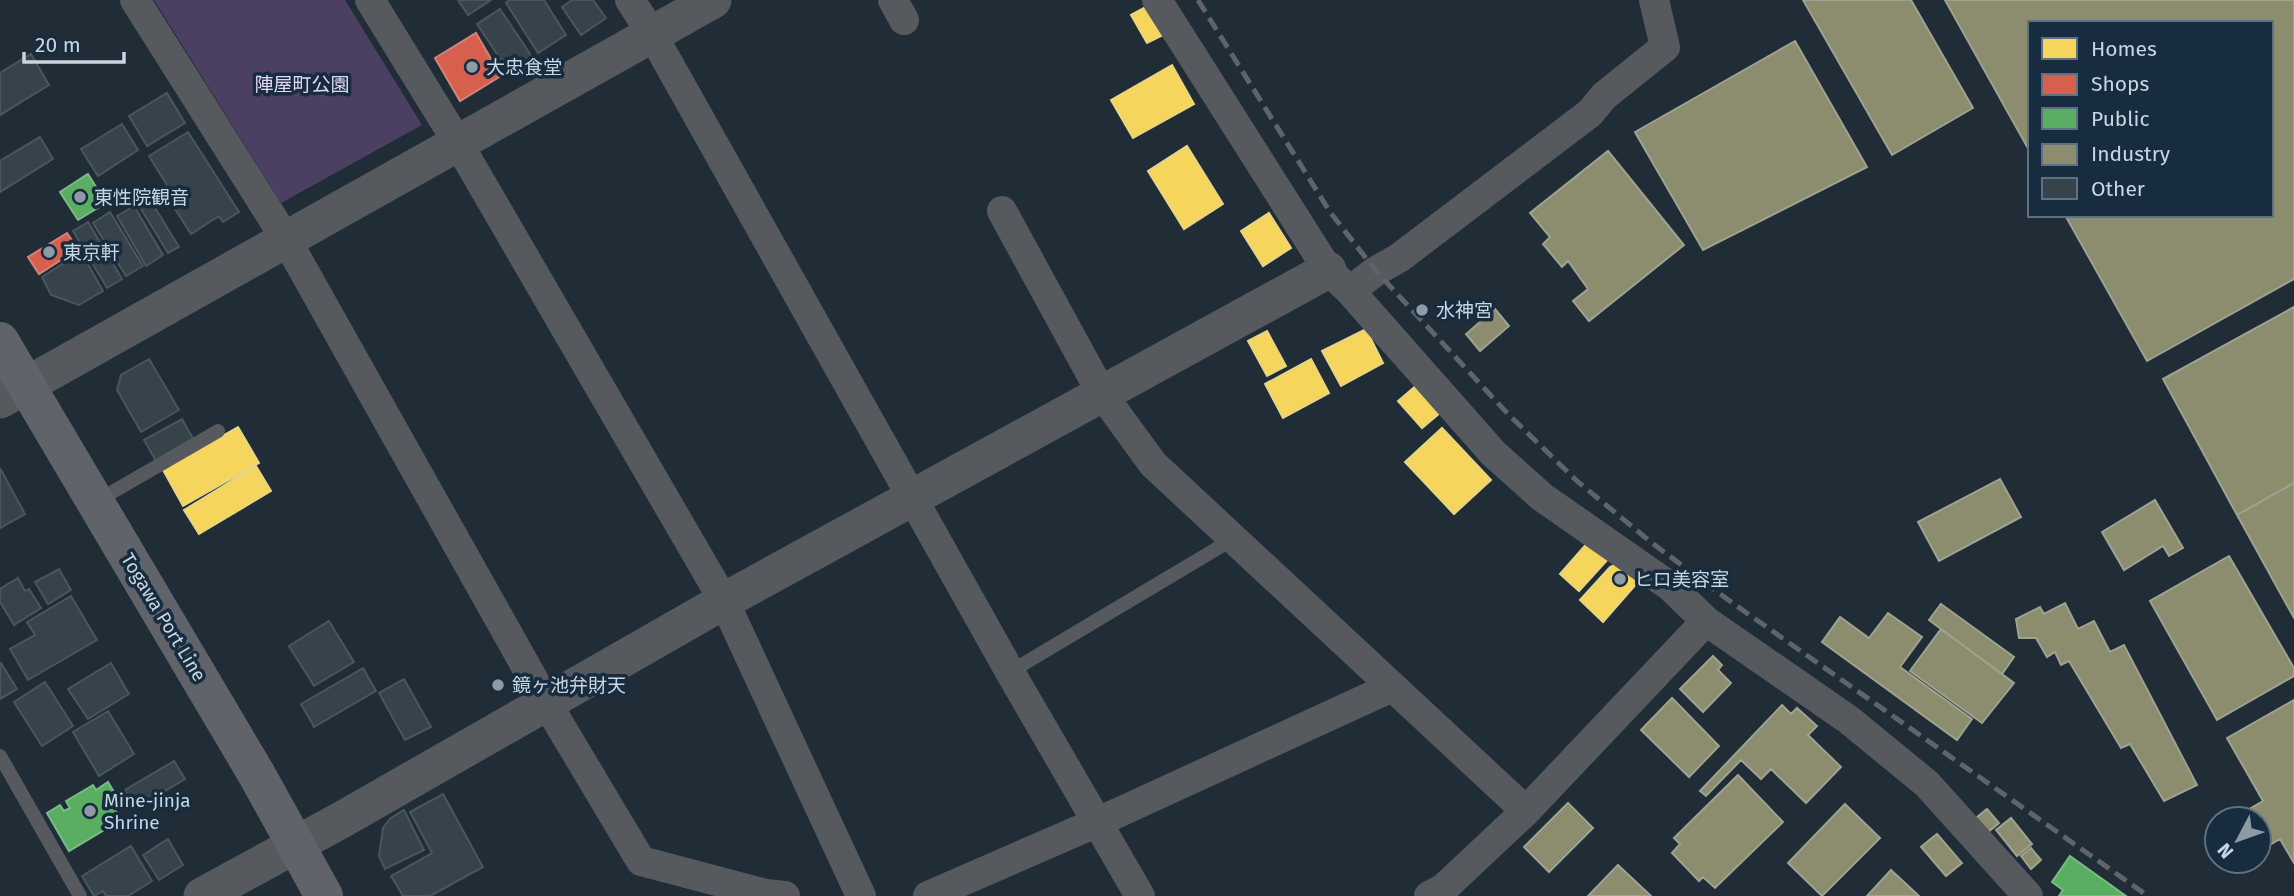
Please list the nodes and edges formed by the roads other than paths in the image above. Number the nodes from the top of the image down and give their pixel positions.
1 (135, 0) edge
2 (370, 0) edge
3 (630, 0) edge
4 (713, 0) edge
5 (1157, 0) edge
6 (1654, 0) edge
7 (652, 34) junction
8 (458, 144) junction
9 (1002, 211) dead end
10 (287, 241) junction
11 (1339, 281) junction
12 (0, 341) edge
13 (14, 393) edge
14 (1101, 394) junction
15 (218, 431) dead end
16 (914, 497) junction
17 (96, 502) junction
18 (1233, 540) junction
19 (724, 601) junction
20 (1706, 621) junction
21 (1010, 672) junction
22 (1392, 687) junction
23 (546, 702) junction
24 (0, 756) edge
25 (1526, 811) junction
26 (1098, 822) junction
27 (297, 845) junction
28 (80, 896) edge
29 (202, 896) edge
30 (324, 896) edge
31 (785, 896) edge
32 (861, 896) edge
33 (928, 896) edge
34 (1140, 896) edge
35 (1429, 896) edge
36 (2028, 896) edge

1 - 10 street
2 - 8 street
3 - 7 street
4 - 7 street
5 - 11 street
6 - 11 street
7 - 8 street
7 - 16 street
8 - 10 street
8 - 19 street
9 - 14 street
10 - 13 street
10 - 23 street
11 - 14 street
11 - 20 street
12 - 13 main road, Togawa Port Line
13 - 17 main road, Togawa Port Line
14 - 16 street
14 - 18 street
15 - 17 lane
16 - 19 street
16 - 21 street
17 - 27 main road, Togawa Port Line
18 - 21 lane
18 - 22 street
19 - 23 street
19 - 32 street
20 - 25 street
20 - 36 street
21 - 26 street
22 - 25 street
22 - 26 street
23 - 27 street
23 - 31 street
24 - 28 lane
25 - 35 street
26 - 33 street
26 - 34 street
27 - 29 street
27 - 30 main road, Togawa Port Line

